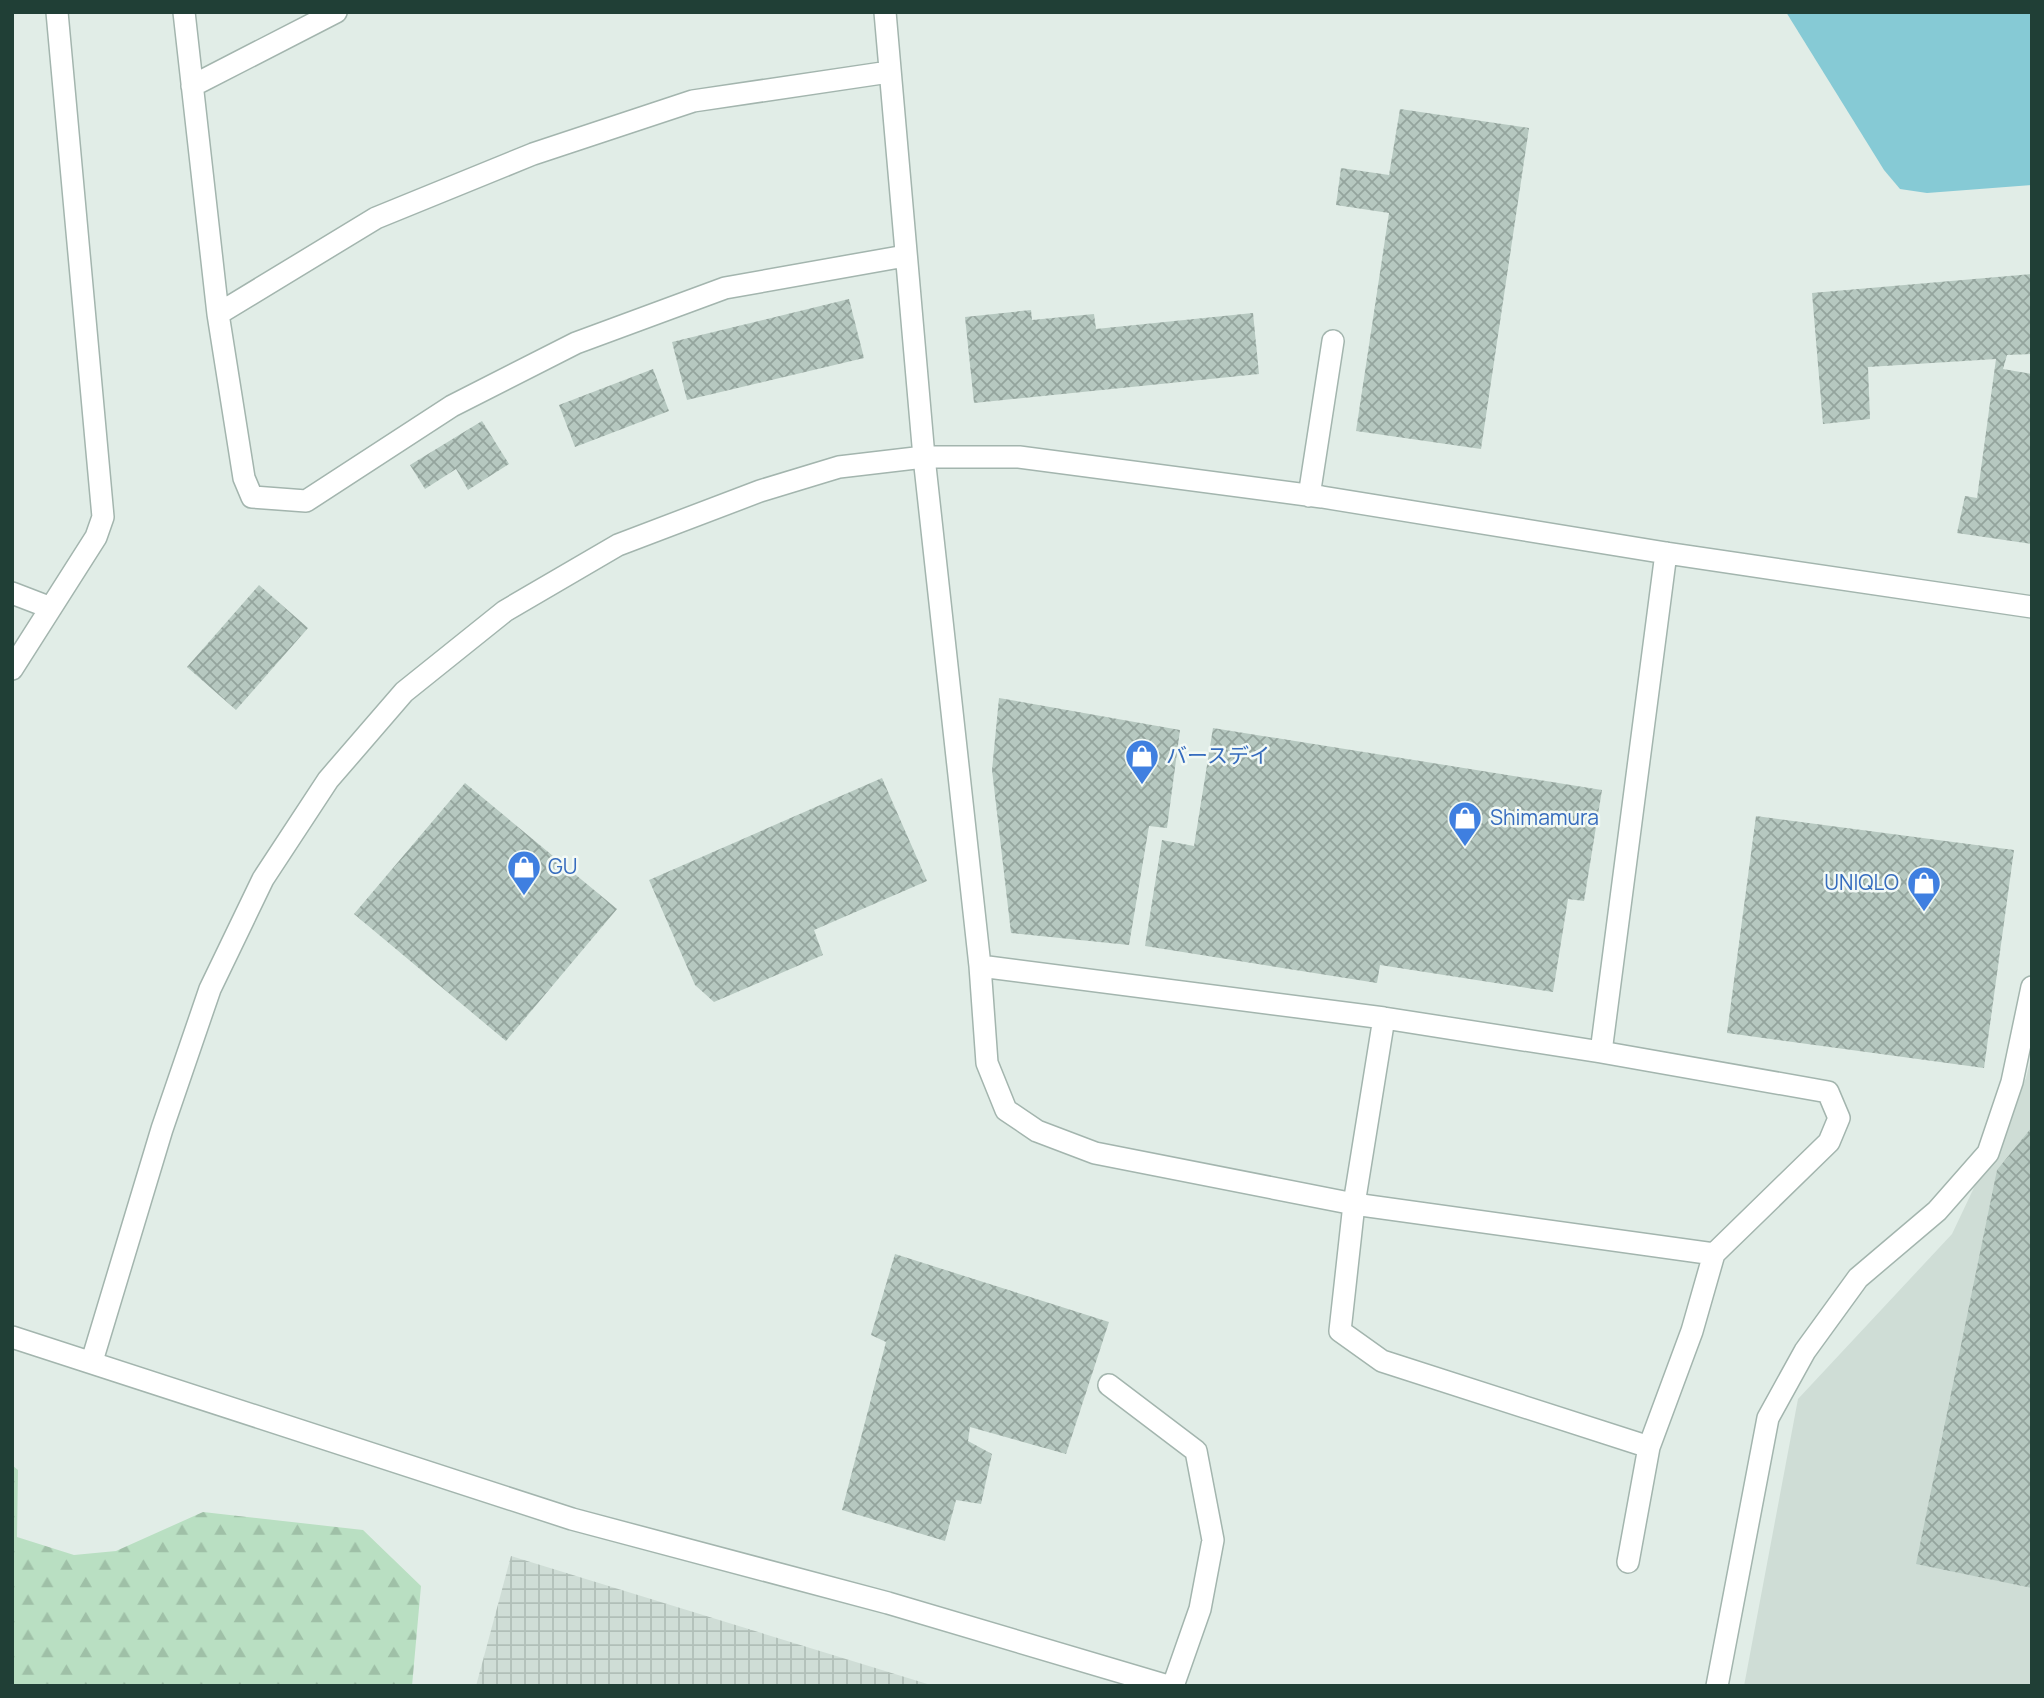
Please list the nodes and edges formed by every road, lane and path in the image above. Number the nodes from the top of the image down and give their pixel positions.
1 (57, 12) edge
2 (184, 12) edge
3 (336, 12) edge
4 (885, 12) edge
5 (889, 72) junction
6 (192, 86) junction
7 (905, 256) junction
8 (218, 314) junction
9 (1333, 341) dead end
10 (923, 457) junction
11 (1309, 496) junction
12 (1666, 553) junction
13 (12, 593) edge
14 (2032, 607) edge
15 (51, 608) junction
16 (12, 669) edge
17 (980, 966) junction
18 (2032, 987) edge
19 (1384, 1018) junction
20 (1601, 1052) junction
21 (1354, 1204) junction
22 (1714, 1254) junction
23 (12, 1337) edge
24 (92, 1361) junction
25 (1110, 1385) dead end
26 (1649, 1447) junction
27 (1628, 1562) dead end
28 (1171, 1686) edge
29 (1717, 1686) edge

1 - 15 street
2 - 6 street
3 - 6 street
4 - 5 street
5 - 7 street
5 - 8 street
6 - 8 street
7 - 8 street
7 - 10 street
9 - 11 street
10 - 11 street
10 - 17 street
10 - 24 street
11 - 12 street
12 - 14 street
12 - 20 street
13 - 15 street
15 - 16 street
17 - 19 street
17 - 21 street
18 - 29 street
19 - 20 street
19 - 21 street
20 - 22 street
21 - 22 street
21 - 26 street
22 - 26 street
23 - 24 street
24 - 28 street
25 - 28 street
26 - 27 street

